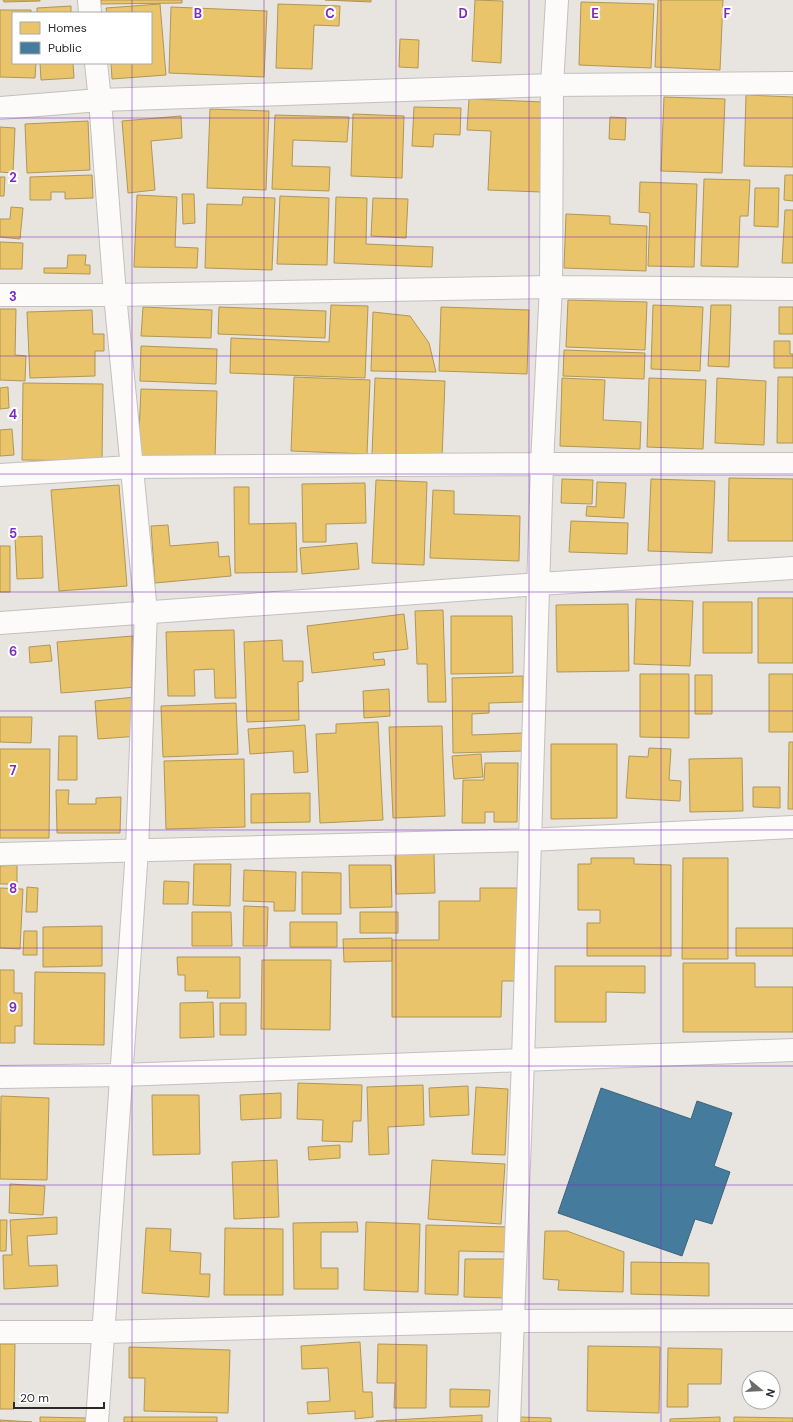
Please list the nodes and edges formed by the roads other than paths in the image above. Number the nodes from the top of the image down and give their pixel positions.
1 (89, 0) edge
2 (557, 0) edge
3 (90, 12) edge
4 (96, 64) edge
5 (793, 83) edge
6 (552, 85) junction
7 (100, 100) junction
8 (0, 108) edge
9 (551, 287) junction
10 (793, 289) edge
11 (0, 295) edge
12 (115, 295) junction
13 (542, 464) junction
14 (793, 464) edge
15 (131, 467) junction
16 (0, 475) edge
17 (793, 568) edge
18 (539, 584) junction
19 (146, 612) junction
20 (0, 623) edge
21 (793, 827) edge
22 (529, 840) junction
23 (137, 850) junction
24 (0, 854) edge
25 (793, 1050) edge
26 (523, 1060) junction
27 (121, 1075) junction
28 (0, 1078) edge
29 (793, 1320) edge
30 (514, 1321) junction
31 (0, 1332) edge
32 (104, 1332) junction
33 (97, 1422) edge
34 (509, 1422) edge

1 - 3 street
2 - 6 street
4 - 7 street
5 - 6 street
6 - 7 street
6 - 9 street
7 - 8 street
7 - 12 street
9 - 10 street
9 - 12 street
9 - 13 street
11 - 12 street
12 - 15 street
13 - 14 street
13 - 15 street
13 - 18 street
15 - 16 street
15 - 19 street
17 - 18 street
18 - 19 street
18 - 22 street
19 - 20 street
19 - 23 street
21 - 22 street
22 - 23 street
22 - 26 street
23 - 24 street
23 - 27 street
25 - 26 street
26 - 27 street
26 - 30 street
27 - 28 street
27 - 32 street
29 - 30 street
30 - 32 street
30 - 34 street
31 - 32 street
32 - 33 street

